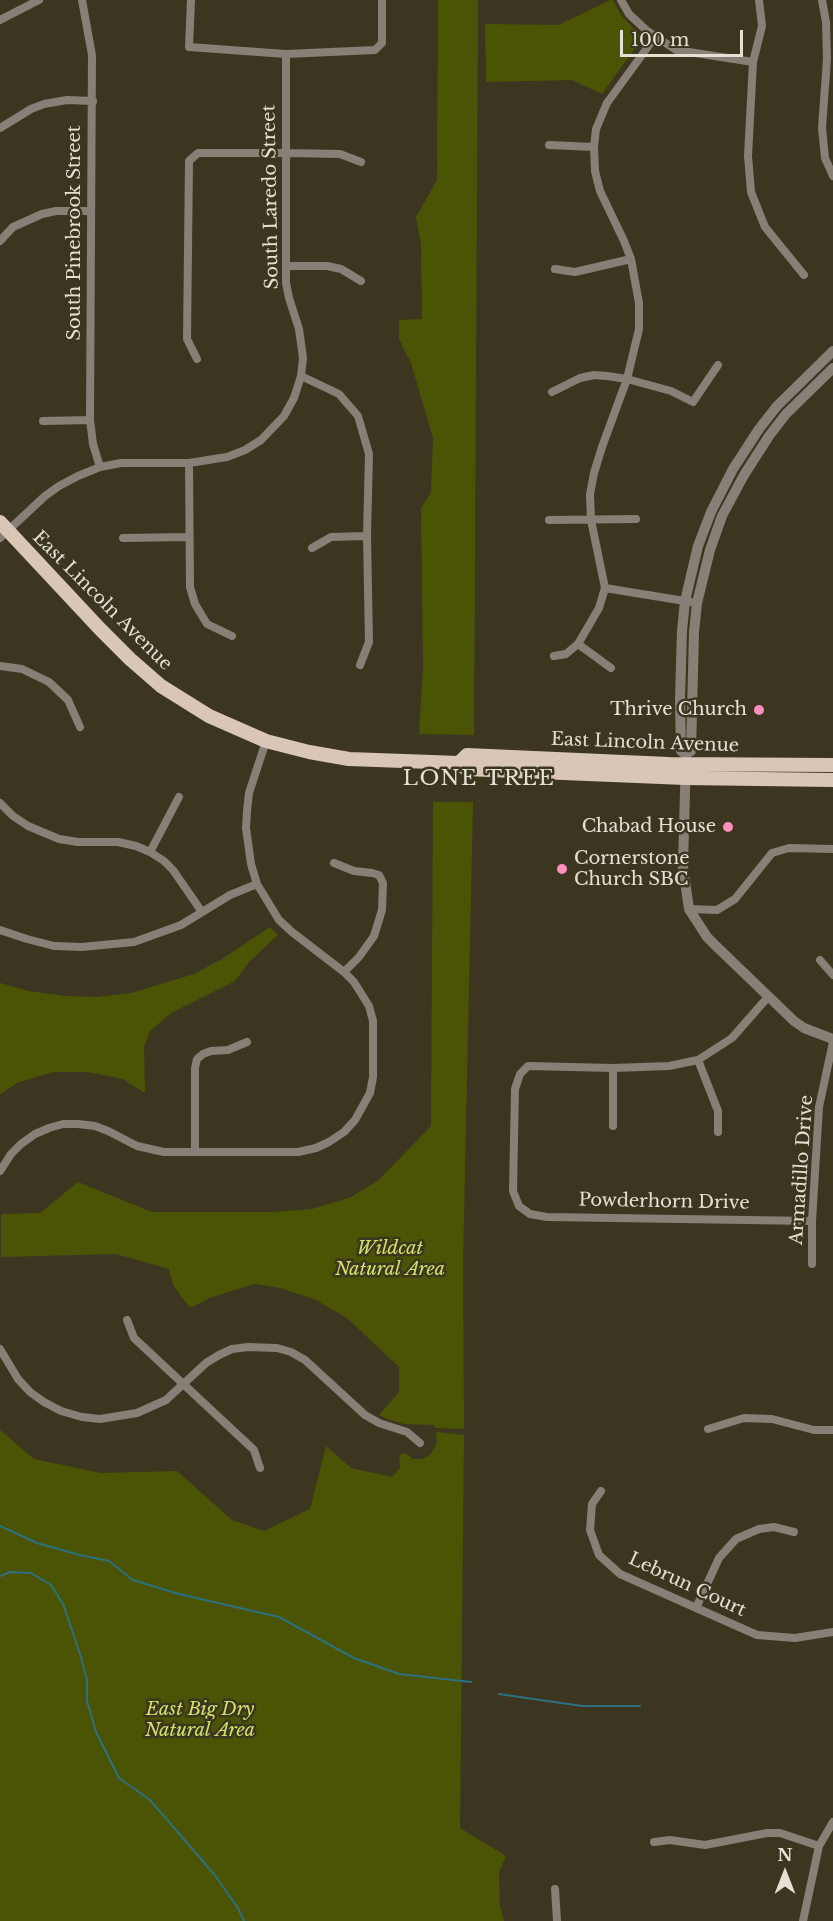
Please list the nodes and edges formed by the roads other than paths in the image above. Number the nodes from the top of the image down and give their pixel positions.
1 (39, 0) edge
2 (82, 0) edge
3 (191, 0) edge
4 (382, 0) edge
5 (621, 0) edge
6 (759, 0) edge
7 (822, 0) edge
8 (0, 20) edge
9 (655, 37) junction
10 (286, 54) junction
11 (753, 63) junction
12 (93, 101) junction
13 (0, 128) edge
14 (549, 145) dead end
15 (594, 147) junction
16 (286, 153) junction
17 (361, 162) dead end
18 (833, 176) edge
19 (91, 211) junction
20 (0, 241) edge
21 (631, 259) junction
22 (287, 266) junction
23 (555, 269) dead end
24 (804, 275) dead end
25 (361, 281) dead end
26 (833, 351) edge
27 (197, 359) dead end
28 (718, 364) dead end
29 (833, 368) edge
30 (301, 376) junction
31 (627, 379) junction
32 (552, 392) dead end
33 (90, 420) junction
34 (43, 422) dead end
35 (189, 463) junction
36 (100, 467) junction
37 (636, 519) dead end
38 (549, 520) dead end
39 (591, 520) junction
40 (3, 530) edge
41 (367, 536) junction
42 (189, 537) junction
43 (123, 538) dead end
44 (312, 548) dead end
45 (605, 588) junction
46 (685, 601) junction
47 (697, 603) junction
48 (232, 636) dead end
49 (578, 644) junction
50 (554, 656) dead end
51 (360, 665) dead end
52 (0, 666) edge
53 (611, 668) dead end
54 (80, 727) dead end
55 (266, 741) junction
56 (686, 765) junction
57 (833, 765) edge
58 (833, 780) edge
59 (179, 797) dead end
60 (0, 803) edge
61 (833, 849) edge
62 (150, 852) junction
63 (334, 863) dead end
64 (257, 884) junction
65 (689, 909) junction
66 (202, 912) junction
67 (0, 930) edge
68 (820, 960) dead end
69 (344, 972) junction
70 (833, 975) edge
71 (768, 998) junction
72 (833, 1041) edge
73 (247, 1042) dead end
74 (698, 1060) junction
75 (613, 1068) junction
76 (613, 1126) dead end
77 (718, 1132) dead end
78 (195, 1152) junction
79 (0, 1171) edge
80 (812, 1221) junction
81 (812, 1264) dead end
82 (127, 1320) dead end
83 (0, 1349) edge
84 (184, 1385) junction
85 (708, 1429) dead end
86 (833, 1430) edge
87 (420, 1443) dead end
88 (260, 1468) dead end
89 (601, 1491) dead end
90 (794, 1532) dead end
91 (696, 1608) junction
92 (833, 1632) edge
93 (833, 1822) edge
94 (654, 1842) dead end
95 (819, 1846) junction
96 (555, 1889) dead end
97 (557, 1921) edge
98 (803, 1921) edge

1 - 8 street
2 - 12 street, South Pinebrook Street
3 - 10 street
4 - 10 street
5 - 9 street
6 - 11 street
7 - 18 street
9 - 11 street
9 - 15 street
10 - 16 street, South Laredo Street
11 - 24 street
12 - 13 street
12 - 19 street, South Pinebrook Street
14 - 15 street
15 - 21 street
16 - 17 street
16 - 22 street, South Laredo Street
16 - 27 street
19 - 20 street
19 - 33 street, South Pinebrook Street
21 - 23 street
21 - 31 street
22 - 25 street
22 - 30 street, South Laredo Street
26 - 46 street
28 - 31 street
29 - 47 street
30 - 35 street, South Laredo Street
30 - 41 street
31 - 32 street
31 - 39 street
33 - 34 street
33 - 36 street, South Pinebrook Street
35 - 36 street, South Laredo Street
35 - 42 street
36 - 40 street, South Laredo Street
37 - 39 street
38 - 39 street
39 - 45 street
40 - 55 main road, East Lincoln Avenue
41 - 44 street
41 - 51 street
42 - 43 street
42 - 48 street
45 - 46 street
45 - 49 street
46 - 47 street
46 - 56 street
47 - 56 street
49 - 50 street
49 - 53 street
52 - 54 street
55 - 56 main road, East Lincoln Avenue
55 - 64 street
56 - 57 main road, East Lincoln Avenue
56 - 58 main road, East Lincoln Avenue
56 - 65 street
59 - 62 street
60 - 62 street
61 - 65 street
62 - 66 street
63 - 69 street
64 - 66 street
64 - 69 street
65 - 71 street
66 - 67 street
68 - 70 street
69 - 78 street
71 - 72 street
71 - 74 street
72 - 80 street, Armadillo Drive
73 - 78 street
74 - 75 street
74 - 77 street
75 - 76 street
75 - 80 street, Powderhorn Drive
78 - 79 street
80 - 81 street, Armadillo Drive
82 - 84 street
83 - 84 street
84 - 87 street
84 - 88 street
85 - 86 street
89 - 91 street, Lebrun Court
90 - 91 street
91 - 92 street, Lebrun Court
93 - 95 street
94 - 95 street
95 - 98 street
96 - 97 street

